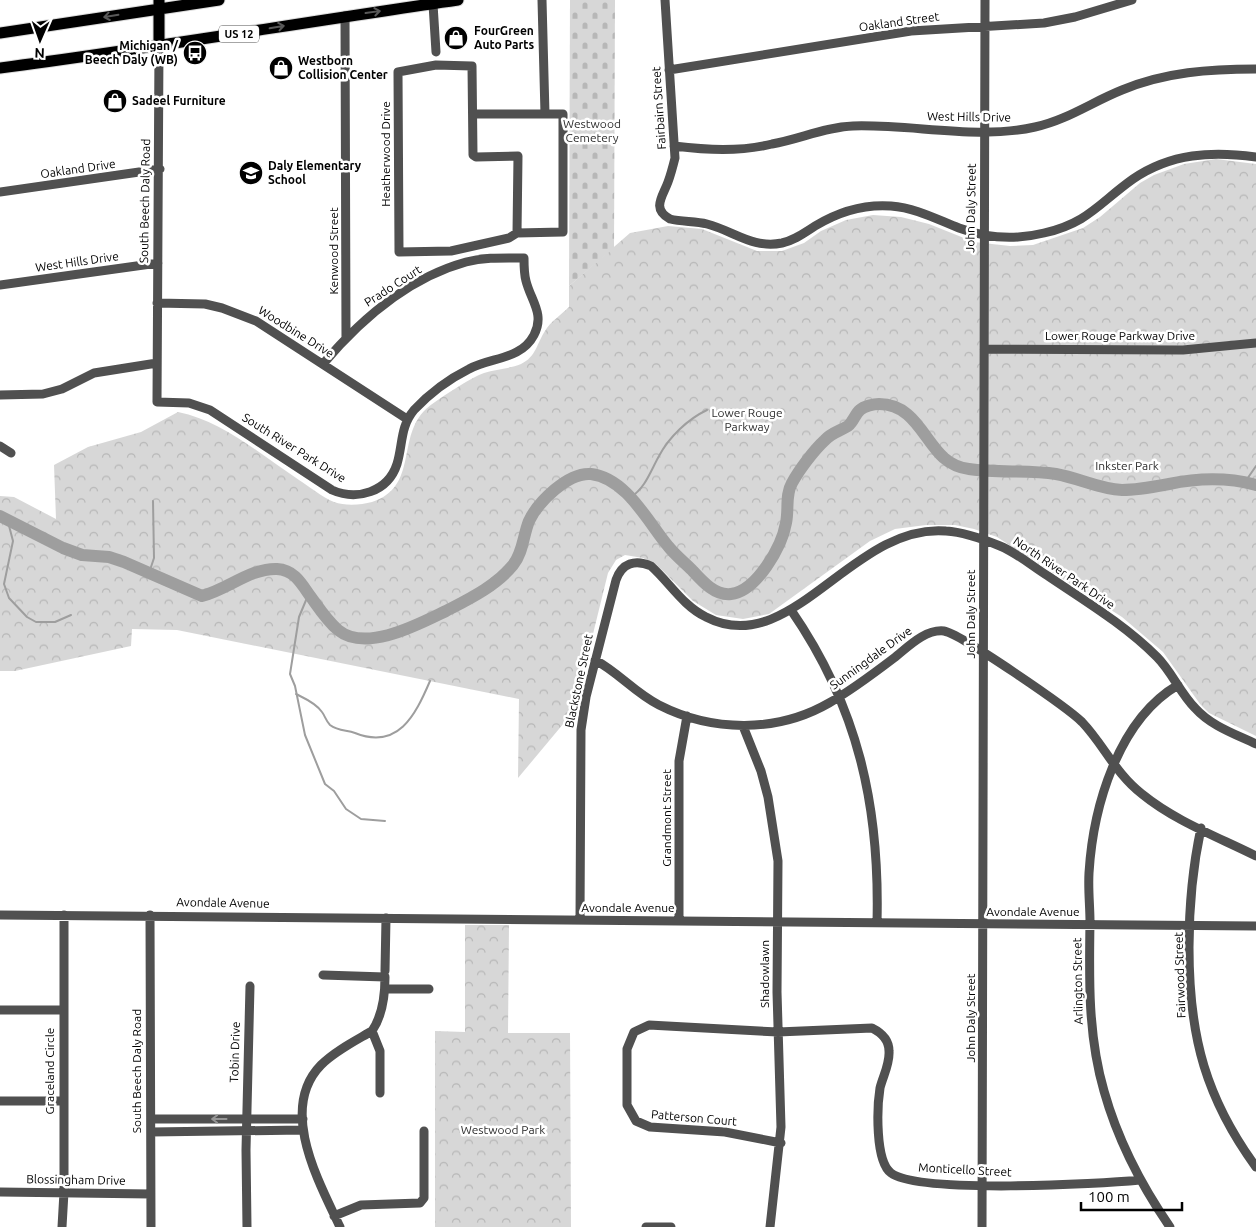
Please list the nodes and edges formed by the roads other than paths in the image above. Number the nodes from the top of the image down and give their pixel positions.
1 (220, 0) edge
2 (458, 0) edge
3 (542, 0) edge
4 (665, 0) edge
5 (985, 0) edge
6 (1132, 0) edge
7 (432, 2) edge
8 (159, 4) edge
9 (392, 5) edge
10 (345, 16) junction
11 (985, 26) junction
12 (0, 33) edge
13 (160, 47) junction
14 (436, 52) dead end
15 (0, 68) edge
16 (1256, 69) edge
17 (669, 70) junction
18 (473, 114) junction
19 (545, 114) junction
20 (985, 132) junction
21 (674, 146) junction
22 (1256, 157) edge
23 (160, 169) junction
24 (0, 192) edge
25 (517, 233) junction
26 (984, 235) junction
27 (524, 258) joint
28 (158, 264) junction
29 (0, 284) edge
30 (157, 303) junction
31 (346, 336) junction
32 (1256, 343) edge
33 (984, 349) junction
34 (157, 363) junction
35 (323, 364) junction
36 (0, 395) edge
37 (157, 402) joint
38 (407, 420) junction
39 (0, 446) edge
40 (12, 453) dead end
41 (983, 540) junction
42 (648, 565) joint
43 (791, 610) junction
44 (984, 654) junction
45 (595, 660) junction
46 (1178, 685) junction
47 (839, 697) junction
48 (687, 716) junction
49 (743, 726) junction
50 (1256, 744) edge
51 (1114, 766) junction
52 (1201, 828) junction
53 (1256, 856) edge
54 (0, 915) edge
55 (64, 915) junction
56 (150, 915) junction
57 (386, 918) junction
58 (580, 920) junction
59 (679, 921) junction
60 (777, 922) junction
61 (877, 923) junction
62 (984, 924) junction
63 (1090, 924) junction
64 (1191, 926) junction
65 (1256, 926) edge
66 (385, 971) dead end
67 (323, 975) dead end
68 (250, 986) dead end
69 (429, 988) dead end
70 (385, 989) junction
71 (0, 1010) edge
72 (62, 1010) junction
73 (372, 1031) junction
74 (778, 1032) junction
75 (380, 1093) dead end
76 (0, 1101) edge
77 (62, 1101) junction
78 (151, 1119) junction
79 (246, 1119) junction
80 (303, 1119) junction
81 (303, 1130) junction
82 (246, 1131) junction
83 (424, 1131) dead end
84 (151, 1132) junction
85 (780, 1143) junction
86 (1256, 1167) edge
87 (1140, 1180) junction
88 (982, 1185) junction
89 (0, 1192) edge
90 (64, 1192) junction
91 (151, 1194) junction
92 (334, 1216) junction
93 (62, 1227) edge
94 (151, 1227) edge
95 (247, 1227) edge
96 (340, 1227) edge
97 (646, 1227) edge
98 (672, 1227) edge
99 (770, 1227) edge
100 (982, 1227) edge
101 (1170, 1227) edge

1 - 8 main road
2 - 7 main road, US 12
3 - 19 street
4 - 17 street, Fairbairn Street
5 - 11 street, John Daly Street
6 - 11 street, Oakland Street
7 - 9 main road, US 12
7 - 14 street
8 -> 12 main road
8 - 13 main road, South Beech Daly Road
10 -> 9 main road, US 12
13 -> 10 main road, US 12
10 - 31 street, Kenwood Street
11 - 17 street, Oakland Street
11 - 20 street, John Daly Street
13 - 15 main road, US 12
13 - 23 street, South Beech Daly Road
16 - 20 street, West Hills Drive
17 - 21 street, Fairbairn Street
18 - 19 street
18 - 25 street, Heatherwood Drive
18 - 25 street, Heatherwood Drive
19 - 25 street, Heatherwood Drive
20 - 21 street, West Hills Drive
20 - 26 street, John Daly Street
21 - 26 street, Fairbairn Street
22 - 26 street
23 - 24 street, Oakland Drive
23 - 28 street, South Beech Daly Road
26 - 33 street, John Daly Street
27 - 31 street, Prado Court
27 - 38 street, South River Park Drive
28 - 29 street, West Hills Drive
28 - 30 street, South Beech Daly Road
30 - 34 street, South Beech Daly Road
30 - 35 street, Woodbine Drive
31 - 35 street, Prado Court
32 - 33 street, Lower Rouge Parkway Drive
33 - 41 street, John Daly Street
34 - 36 street
34 - 37 street, South Beech Daly Road
35 - 38 street, Woodbine Drive
37 - 38 street, South River Park Drive
39 - 40 street
41 - 43 street, North River Park Drive
41 - 44 street, John Daly Street
41 - 46 street, North River Park Drive
42 - 43 street, North River Park Drive
42 - 45 street, Blackstone Street
43 - 47 street
44 - 47 street, Sunningdale Drive
44 - 51 street, Sunningdale Drive
44 - 62 street, John Daly Street
45 - 48 street, Sunningdale Drive
45 - 58 street, Blackstone Street
46 - 50 street, North River Park Drive
46 - 51 street, Arlington Street
47 - 49 street, Sunningdale Drive
47 - 61 street
48 - 49 street, Sunningdale Drive
48 - 59 street, Grandmont Street
49 - 60 street, Shadowlawn
51 - 52 street, Sunningdale Drive
51 - 63 street, Arlington Street
52 - 53 street, Sunningdale Drive
52 - 64 street, Fairwood Street
54 - 55 street, Avondale Avenue
55 - 56 street, Avondale Avenue
55 - 72 street, Graceland Circle
56 - 57 street, Avondale Avenue
56 - 78 street, South Beech Daly Road
57 - 58 street, Avondale Avenue
57 - 66 street
58 - 59 street, Avondale Avenue
59 - 60 street, Avondale Avenue
60 - 61 street, Avondale Avenue
60 - 74 street, Shadowlawn
61 - 62 street, Avondale Avenue
62 - 63 street, Avondale Avenue
62 - 88 street, John Daly Street
63 - 64 street, Avondale Avenue
63 - 87 street, Arlington Street
64 - 65 street, Avondale Avenue
64 - 86 street, Fairwood Street
67 - 70 street
68 - 79 street, Tobin Drive
69 - 70 street
70 - 73 street
71 - 72 street
72 - 77 street, Graceland Circle
73 - 75 street
73 - 80 street
74 - 85 street, Shadowlawn
74 - 85 street, Patterson Court
74 - 88 street, Monticello Street
76 - 77 street
77 - 90 street, Graceland Circle
79 -> 78 street
78 - 84 street, South Beech Daly Road
79 - 80 street
79 - 82 street, Tobin Drive
80 - 81 street
81 - 82 street
81 - 92 street
82 - 84 street
82 - 95 street, Tobin Drive
83 - 92 street
84 - 91 street, South Beech Daly Road
85 - 99 street, Shadowlawn
87 - 88 street, Monticello Street
87 - 101 street, Arlington Street
88 - 100 street, John Daly Street
89 - 90 street, Blossingham Drive
90 - 91 street, Blossingham Drive
90 - 93 street, Graceland Circle
91 - 94 street, South Beech Daly Road
92 - 96 street
97 - 98 street

